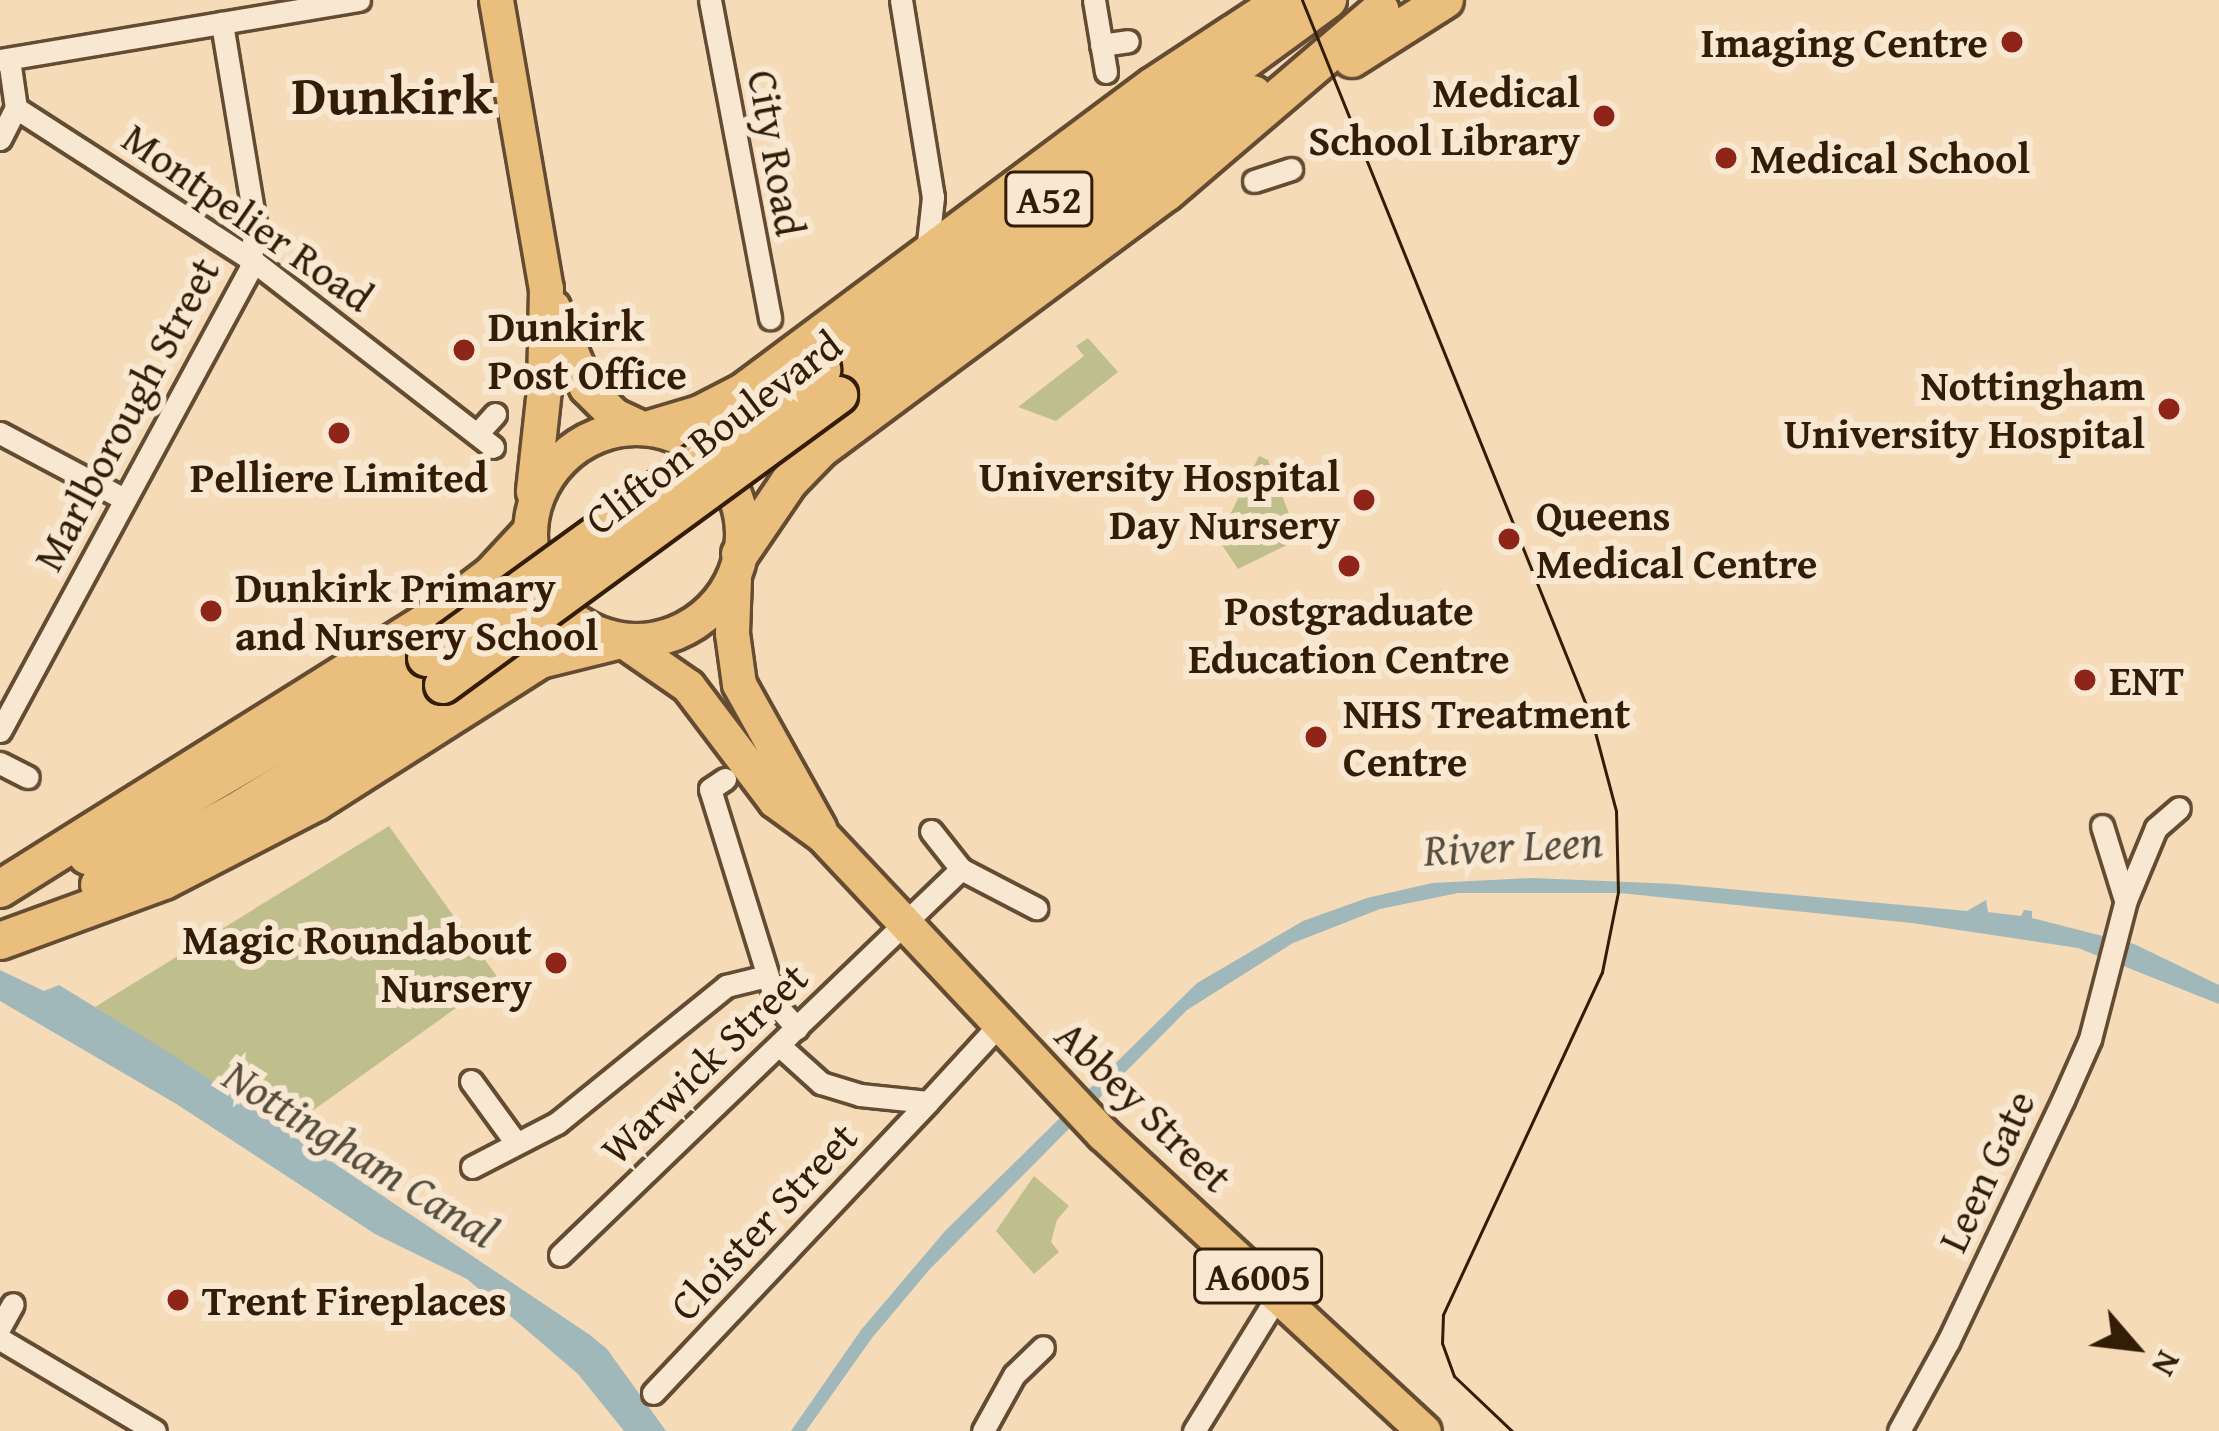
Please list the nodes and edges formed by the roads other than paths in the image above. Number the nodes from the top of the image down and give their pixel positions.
1 (359, 0) edge
2 (496, 0) edge
3 (710, 0) edge
4 (901, 0) edge
5 (1094, 0) edge
6 (1284, 0) edge
7 (1328, 0) edge
8 (1445, 0) edge
9 (1388, 5) edge
10 (222, 23) junction
11 (1127, 41) dead end
12 (1101, 45) junction
13 (4, 60) edge
14 (1106, 72) dead end
15 (16, 108) junction
16 (1267, 111) junction
17 (0, 140) edge
18 (1291, 169) dead end
19 (1254, 181) dead end
20 (927, 252) junction
21 (252, 260) junction
22 (546, 288) junction
23 (770, 318) dead end
24 (830, 382) junction
25 (495, 414) dead end
26 (645, 427) junction
27 (0, 434) edge
28 (124, 499) junction
29 (530, 519) junction
30 (737, 565) junction
31 (621, 642) junction
32 (435, 672) junction
33 (0, 731) edge
34 (0, 763) edge
35 (28, 777) dead end
36 (725, 779) dead end
37 (2179, 808) dead end
38 (2102, 826) dead end
39 (931, 831) dead end
40 (822, 836) junction
41 (961, 869) junction
42 (0, 893) edge
43 (2126, 901) junction
44 (1036, 908) dead end
45 (904, 927) junction
46 (0, 940) edge
47 (767, 976) junction
48 (998, 1026) junction
49 (797, 1028) junction
50 (781, 1047) junction
51 (471, 1081) dead end
52 (928, 1102) junction
53 (516, 1143) junction
54 (472, 1167) dead end
55 (560, 1256) dead end
56 (1278, 1295) junction
57 (14, 1304) dead end
58 (0, 1328) edge
59 (0, 1339) edge
60 (1042, 1347) dead end
61 (653, 1393) dead end
62 (1425, 1429) edge
63 (155, 1431) edge
64 (983, 1431) edge
65 (1194, 1431) edge
66 (1899, 1431) edge

1 - 10 street
2 - 22 main road
3 - 23 street, City Road
4 - 20 street
5 - 12 street
6 - 20 highway
7 - 24 highway, Clifton Boulevard / A52
8 - 16 highway
9 - 16 highway
9 - 24 highway, Clifton Boulevard / A52
10 - 13 street
10 - 21 street
11 - 12 street
12 - 14 street
13 - 15 street
15 - 17 street
15 - 21 street, Montpelier Road
16 - 30 highway
18 - 19 street
20 - 26 highway
21 - 25 street, Montpelier Road
21 - 28 street, Marlborough Street
22 - 26 main road
22 - 29 main road
24 - 32 highway, Clifton Boulevard / A52, bridge
26 - 29 main road
26 - 30 main road
27 - 28 street
28 - 33 street, Marlborough Street
29 - 31 main road
29 - 42 highway
30 - 31 main road
30 - 40 main road, Abbey Street
31 - 40 main road, Abbey Street
31 - 46 highway
32 - 42 highway, Clifton Boulevard / A52
32 - 46 highway, Clifton Boulevard / A52
34 - 35 street
36 - 47 street
37 - 43 street, Leen Gate
38 - 43 street
39 - 41 street
40 - 45 main road, Abbey Street
41 - 44 street
41 - 45 street, Warwick Street
43 - 66 street, Leen Gate
45 - 48 main road, Abbey Street
45 - 49 street, Warwick Street
47 - 49 street
47 - 53 street
48 - 52 street, Cloister Street
48 - 56 main road, Abbey Street / A6005
49 - 50 street, Warwick Street
50 - 52 street
50 - 55 street, Warwick Street
51 - 53 street
52 - 61 street, Cloister Street
53 - 54 street
56 - 62 main road, Abbey Street / A6005
56 - 65 street
57 - 58 street
59 - 63 street
60 - 64 street

